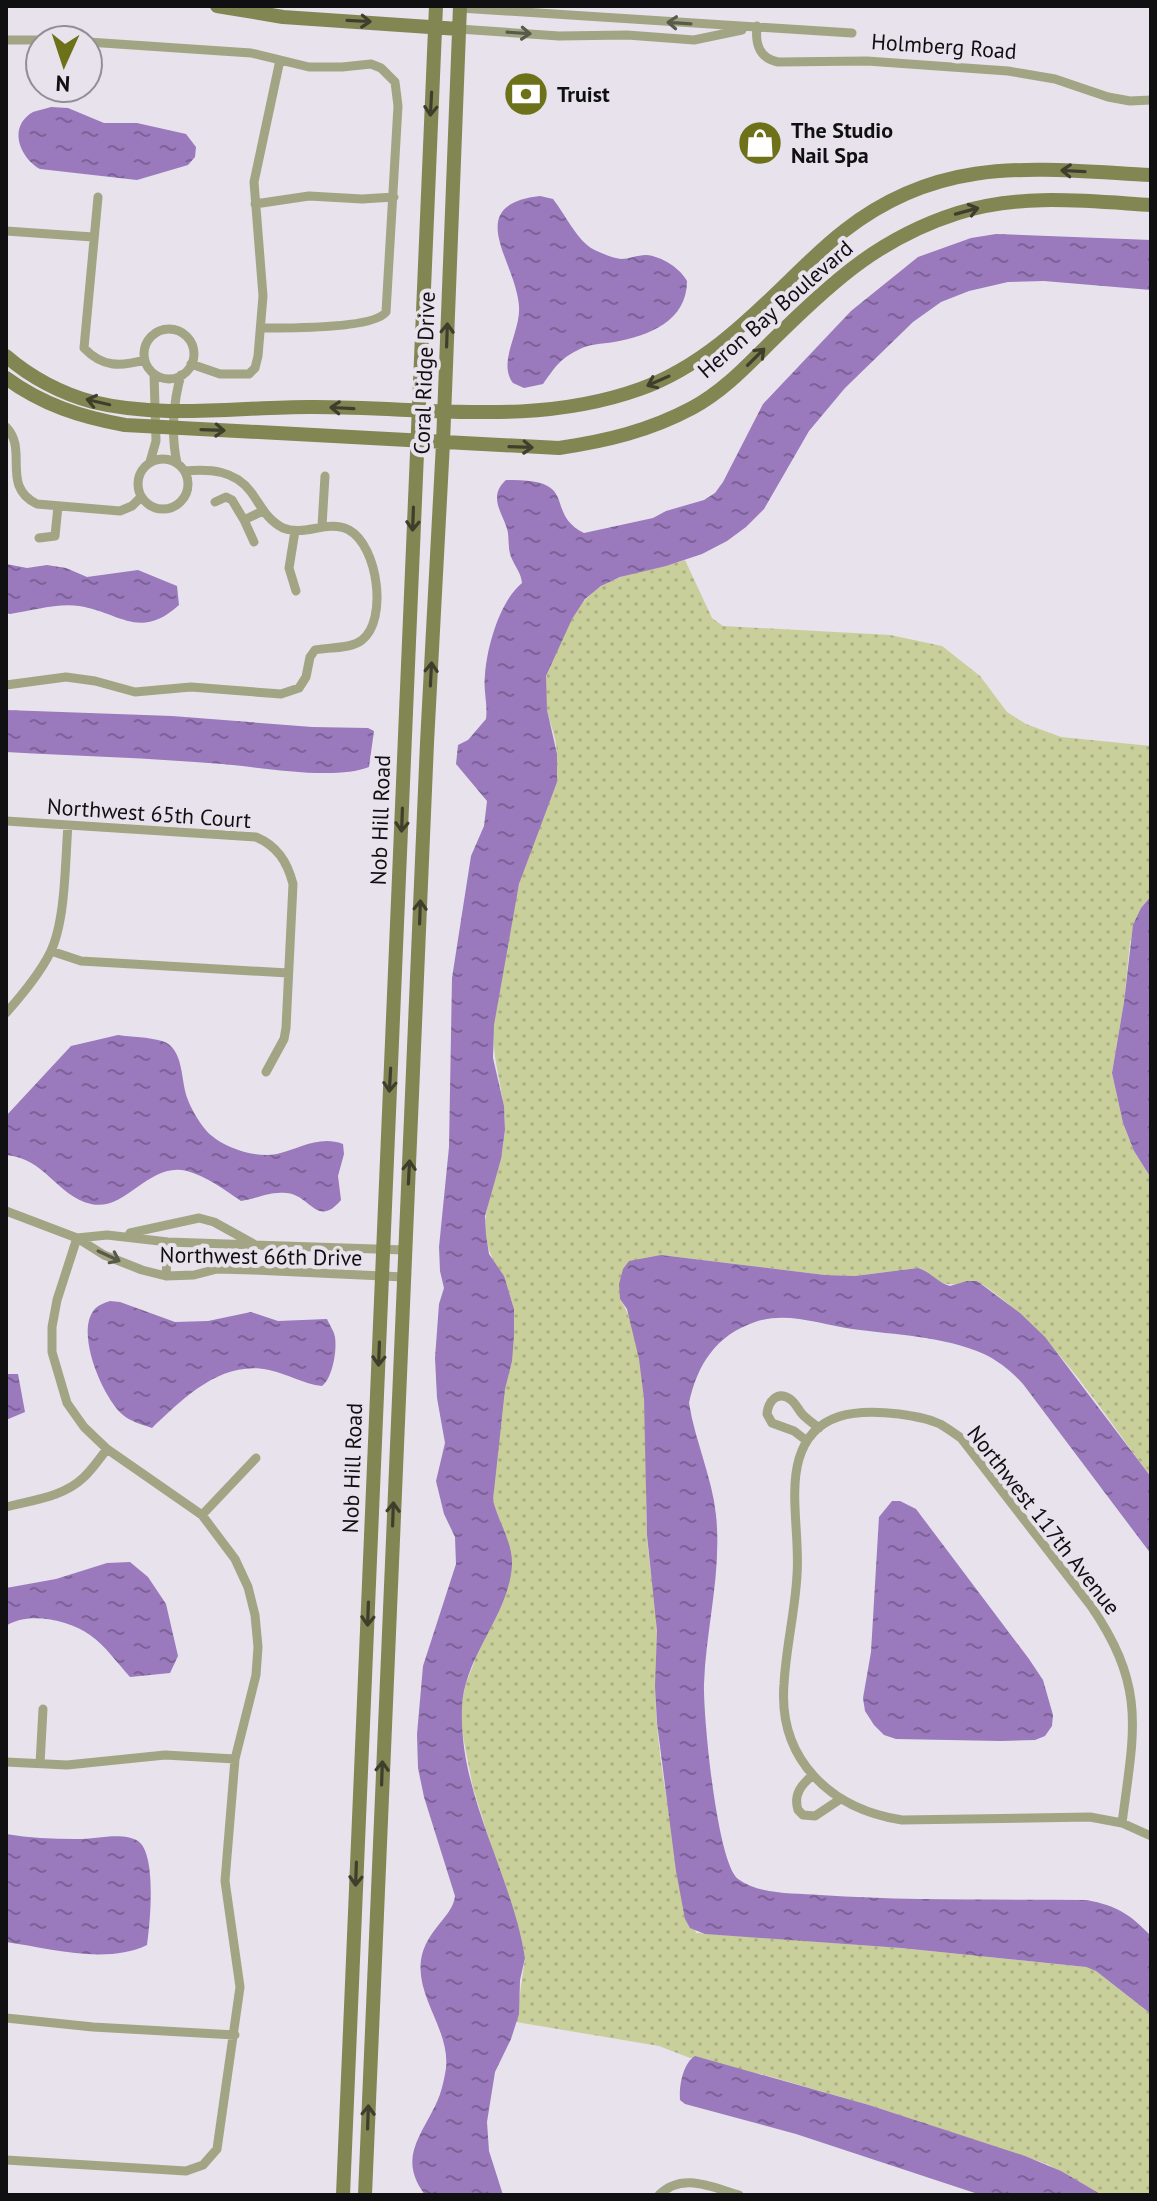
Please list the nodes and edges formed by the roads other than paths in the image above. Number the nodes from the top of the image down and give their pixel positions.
1 (217, 6) edge
2 (436, 6) edge
3 (460, 7) edge
4 (435, 26) junction
5 (757, 26) junction
6 (459, 29) junction
7 (852, 33) dead end
8 (104, 43) edge
9 (280, 60) junction
10 (1151, 100) edge
11 (1151, 175) edge
12 (98, 197) dead end
13 (394, 197) junction
14 (255, 204) junction
15 (1151, 205) edge
16 (6, 231) edge
17 (93, 237) junction
18 (261, 328) junction
19 (6, 356) edge
20 (144, 360) junction
21 (191, 364) junction
22 (154, 374) junction
23 (181, 375) junction
24 (6, 378) edge
25 (155, 409) junction
26 (176, 410) junction
27 (418, 412) junction
28 (444, 413) junction
29 (6, 427) edge
30 (155, 427) junction
31 (175, 428) junction
32 (416, 441) junction
33 (443, 443) junction
34 (150, 462) junction
35 (177, 463) junction
36 (185, 471) junction
37 (325, 476) dead end
38 (141, 497) junction
39 (215, 502) dead end
40 (58, 506) junction
41 (263, 511) junction
42 (244, 520) junction
43 (322, 526) junction
44 (295, 531) junction
45 (39, 538) dead end
46 (254, 542) dead end
47 (296, 591) dead end
48 (6, 685) edge
49 (405, 742) joint
50 (427, 743) joint
51 (6, 821) edge
52 (68, 825) junction
53 (51, 951) junction
54 (288, 973) junction
55 (6, 1013) edge
56 (266, 1072) dead end
57 (6, 1211) edge
58 (107, 1235) junction
59 (77, 1238) junction
60 (168, 1242) junction
61 (254, 1244) junction
62 (383, 1249) junction
63 (405, 1250) junction
64 (253, 1270) junction
65 (166, 1276) junction
66 (382, 1276) junction
67 (404, 1277) junction
68 (813, 1434) junction
69 (107, 1449) junction
70 (256, 1458) dead end
71 (6, 1507) edge
72 (202, 1515) junction
73 (43, 1709) dead end
74 (235, 1759) junction
75 (6, 1762) edge
76 (40, 1764) junction
77 (813, 1775) junction
78 (839, 1800) junction
79 (1122, 1823) junction
80 (1151, 1836) edge
81 (6, 2018) edge
82 (235, 2035) junction
83 (6, 2160) edge
84 (343, 2195) edge
85 (365, 2195) edge
86 (659, 2195) edge
87 (739, 2195) edge

1 -> 4 main road
2 - 3 main road
2 - 4 main road, Coral Ridge Drive
5 -> 3 street
3 - 6 main road, Coral Ridge Drive
4 - 6 main road
4 -> 27 main road, Coral Ridge Drive
6 -> 5 street
5 - 7 street
5 - 10 street, Holmberg Road
28 -> 6 main road, Coral Ridge Drive
8 - 9 street
9 - 13 street
9 - 14 street
11 -> 28 main road, Heron Bay Boulevard
12 - 17 street
13 - 14 street
13 - 18 street
14 - 18 street
33 -> 15 main road, Heron Bay Boulevard
16 - 17 street
17 - 20 street
18 - 21 street
25 -> 19 main road, Heron Bay Boulevard
20 - 21 street
20 - 22 street
21 - 23 street
22 - 23 street
22 - 25 street
23 - 26 street
24 - 30 main road, Heron Bay Boulevard
25 - 26 main road, Heron Bay Boulevard
25 - 30 street
27 -> 26 main road, Heron Bay Boulevard
26 - 31 street
27 - 28 main road, Heron Bay Boulevard
27 - 32 main road, Coral Ridge Drive
28 - 33 main road, Coral Ridge Drive
29 - 40 street
30 - 31 main road, Heron Bay Boulevard
30 - 34 street
31 -> 32 main road, Heron Bay Boulevard
31 - 35 street
32 - 33 main road, Heron Bay Boulevard
32 -> 49 main road, Coral Ridge Drive
50 -> 33 main road, Coral Ridge Drive
34 - 35 street
34 - 38 street
35 - 36 street
36 - 38 street
36 - 41 street
37 - 43 street
38 - 40 street
39 - 42 street
40 - 45 street
41 - 42 street
41 - 44 street
42 - 46 street
43 - 44 street
43 - 48 street
44 - 47 street
49 -> 62 main road, Nob Hill Road
63 -> 50 main road, Nob Hill Road
51 - 52 street, Northwest 65th Court
52 - 53 street
52 - 54 street, Northwest 65th Court
53 - 54 street
53 - 55 street
54 - 56 street
57 - 59 street, Northwest 66th Drive
58 - 59 street, Northwest 66th Drive
58 - 60 street, Northwest 66th Drive
58 - 61 street, Northwest 66th Drive
59 -> 65 street, Northwest 66th Drive
59 - 69 street
60 - 61 street, Northwest 66th Drive
60 - 65 street
61 - 62 street, Northwest 66th Drive
61 - 64 street
62 - 63 street, Northwest 66th Drive
62 - 66 main road, Nob Hill Road
63 - 67 main road, Nob Hill Road
64 - 65 street, Northwest 66th Drive
64 - 66 street, Northwest 66th Drive
66 - 67 street, Northwest 66th Drive
66 -> 84 main road, Nob Hill Road
85 -> 67 main road, Nob Hill Road
68 - 68 street
68 - 77 street
68 - 79 street, Northwest 117th Avenue
69 - 71 street
69 - 72 street
70 - 72 street
72 - 74 street
73 - 76 street
74 - 76 street
74 - 82 street
75 - 76 street
77 - 78 street
77 - 78 street
78 - 79 street
79 - 80 street
81 - 82 street
82 - 83 street
86 - 87 street

